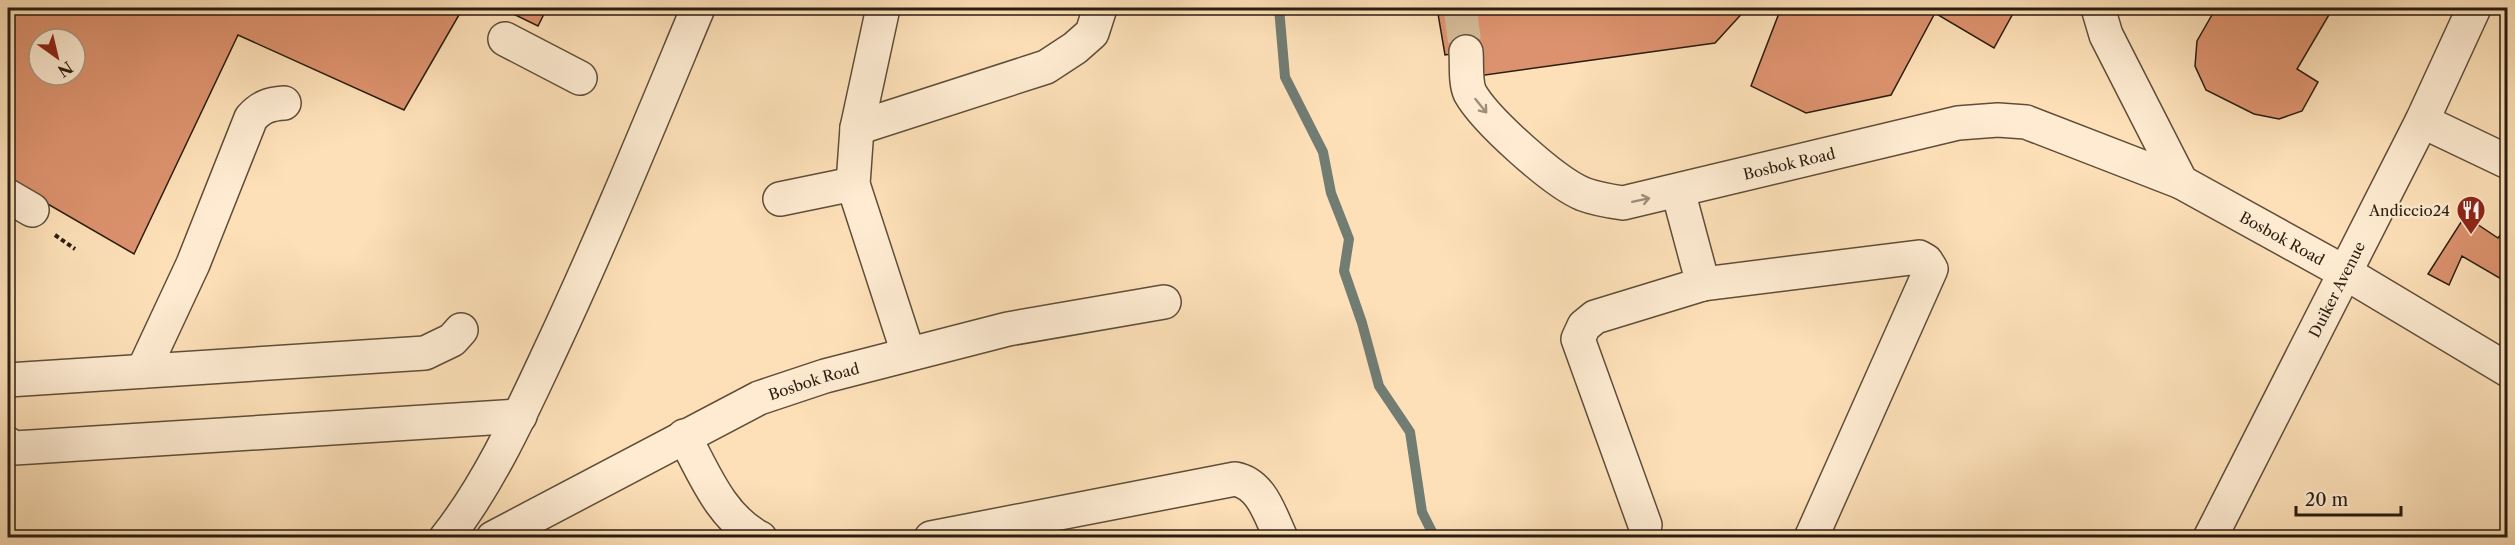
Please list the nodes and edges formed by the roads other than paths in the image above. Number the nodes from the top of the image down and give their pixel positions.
1 (698, 8) edge
2 (883, 8) edge
3 (1100, 8) edge
4 (2098, 8) edge
5 (2474, 8) edge
6 (505, 39) dead end
7 (1466, 52) tunnel mouth
8 (580, 78) dead end
9 (284, 103) dead end
10 (2422, 121) junction
11 (857, 128) junction
12 (2508, 162) edge
13 (2181, 182) junction
14 (853, 184) junction
15 (1678, 191) junction
16 (780, 199) dead end
17 (2344, 272) junction
18 (1703, 284) junction
19 (1164, 302) dead end
20 (461, 330) dead end
21 (908, 353) junction
22 (2508, 370) edge
23 (143, 371) junction
24 (8, 380) edge
25 (520, 416) junction
26 (684, 436) junction
27 (8, 444) edge
28 (1645, 525) dead end
29 (446, 537) edge
30 (493, 537) edge
31 (760, 537) edge
32 (931, 537) edge
33 (1281, 537) edge
34 (1811, 537) edge
35 (2210, 537) edge

1 - 25 street
2 - 11 street
3 - 11 street
4 - 13 street
5 - 10 street, Duiker Avenue
6 - 8 street
7 -> 15 street, Bosbok Road
9 - 23 street
10 - 12 street
10 - 17 street, Duiker Avenue
11 - 14 street
13 - 15 street, Bosbok Road
13 - 17 street, Bosbok Road
14 - 16 street
14 - 21 street
15 - 18 street
17 - 22 street, Bosbok Road
17 - 35 street, Duiker Avenue
18 - 28 street
18 - 34 street
19 - 21 street, Bosbok Road
20 - 23 street
21 - 26 street, Bosbok Road
23 - 24 street
25 - 27 street
25 - 29 street
26 - 30 street, Bosbok Road
26 - 31 street
32 - 33 street

